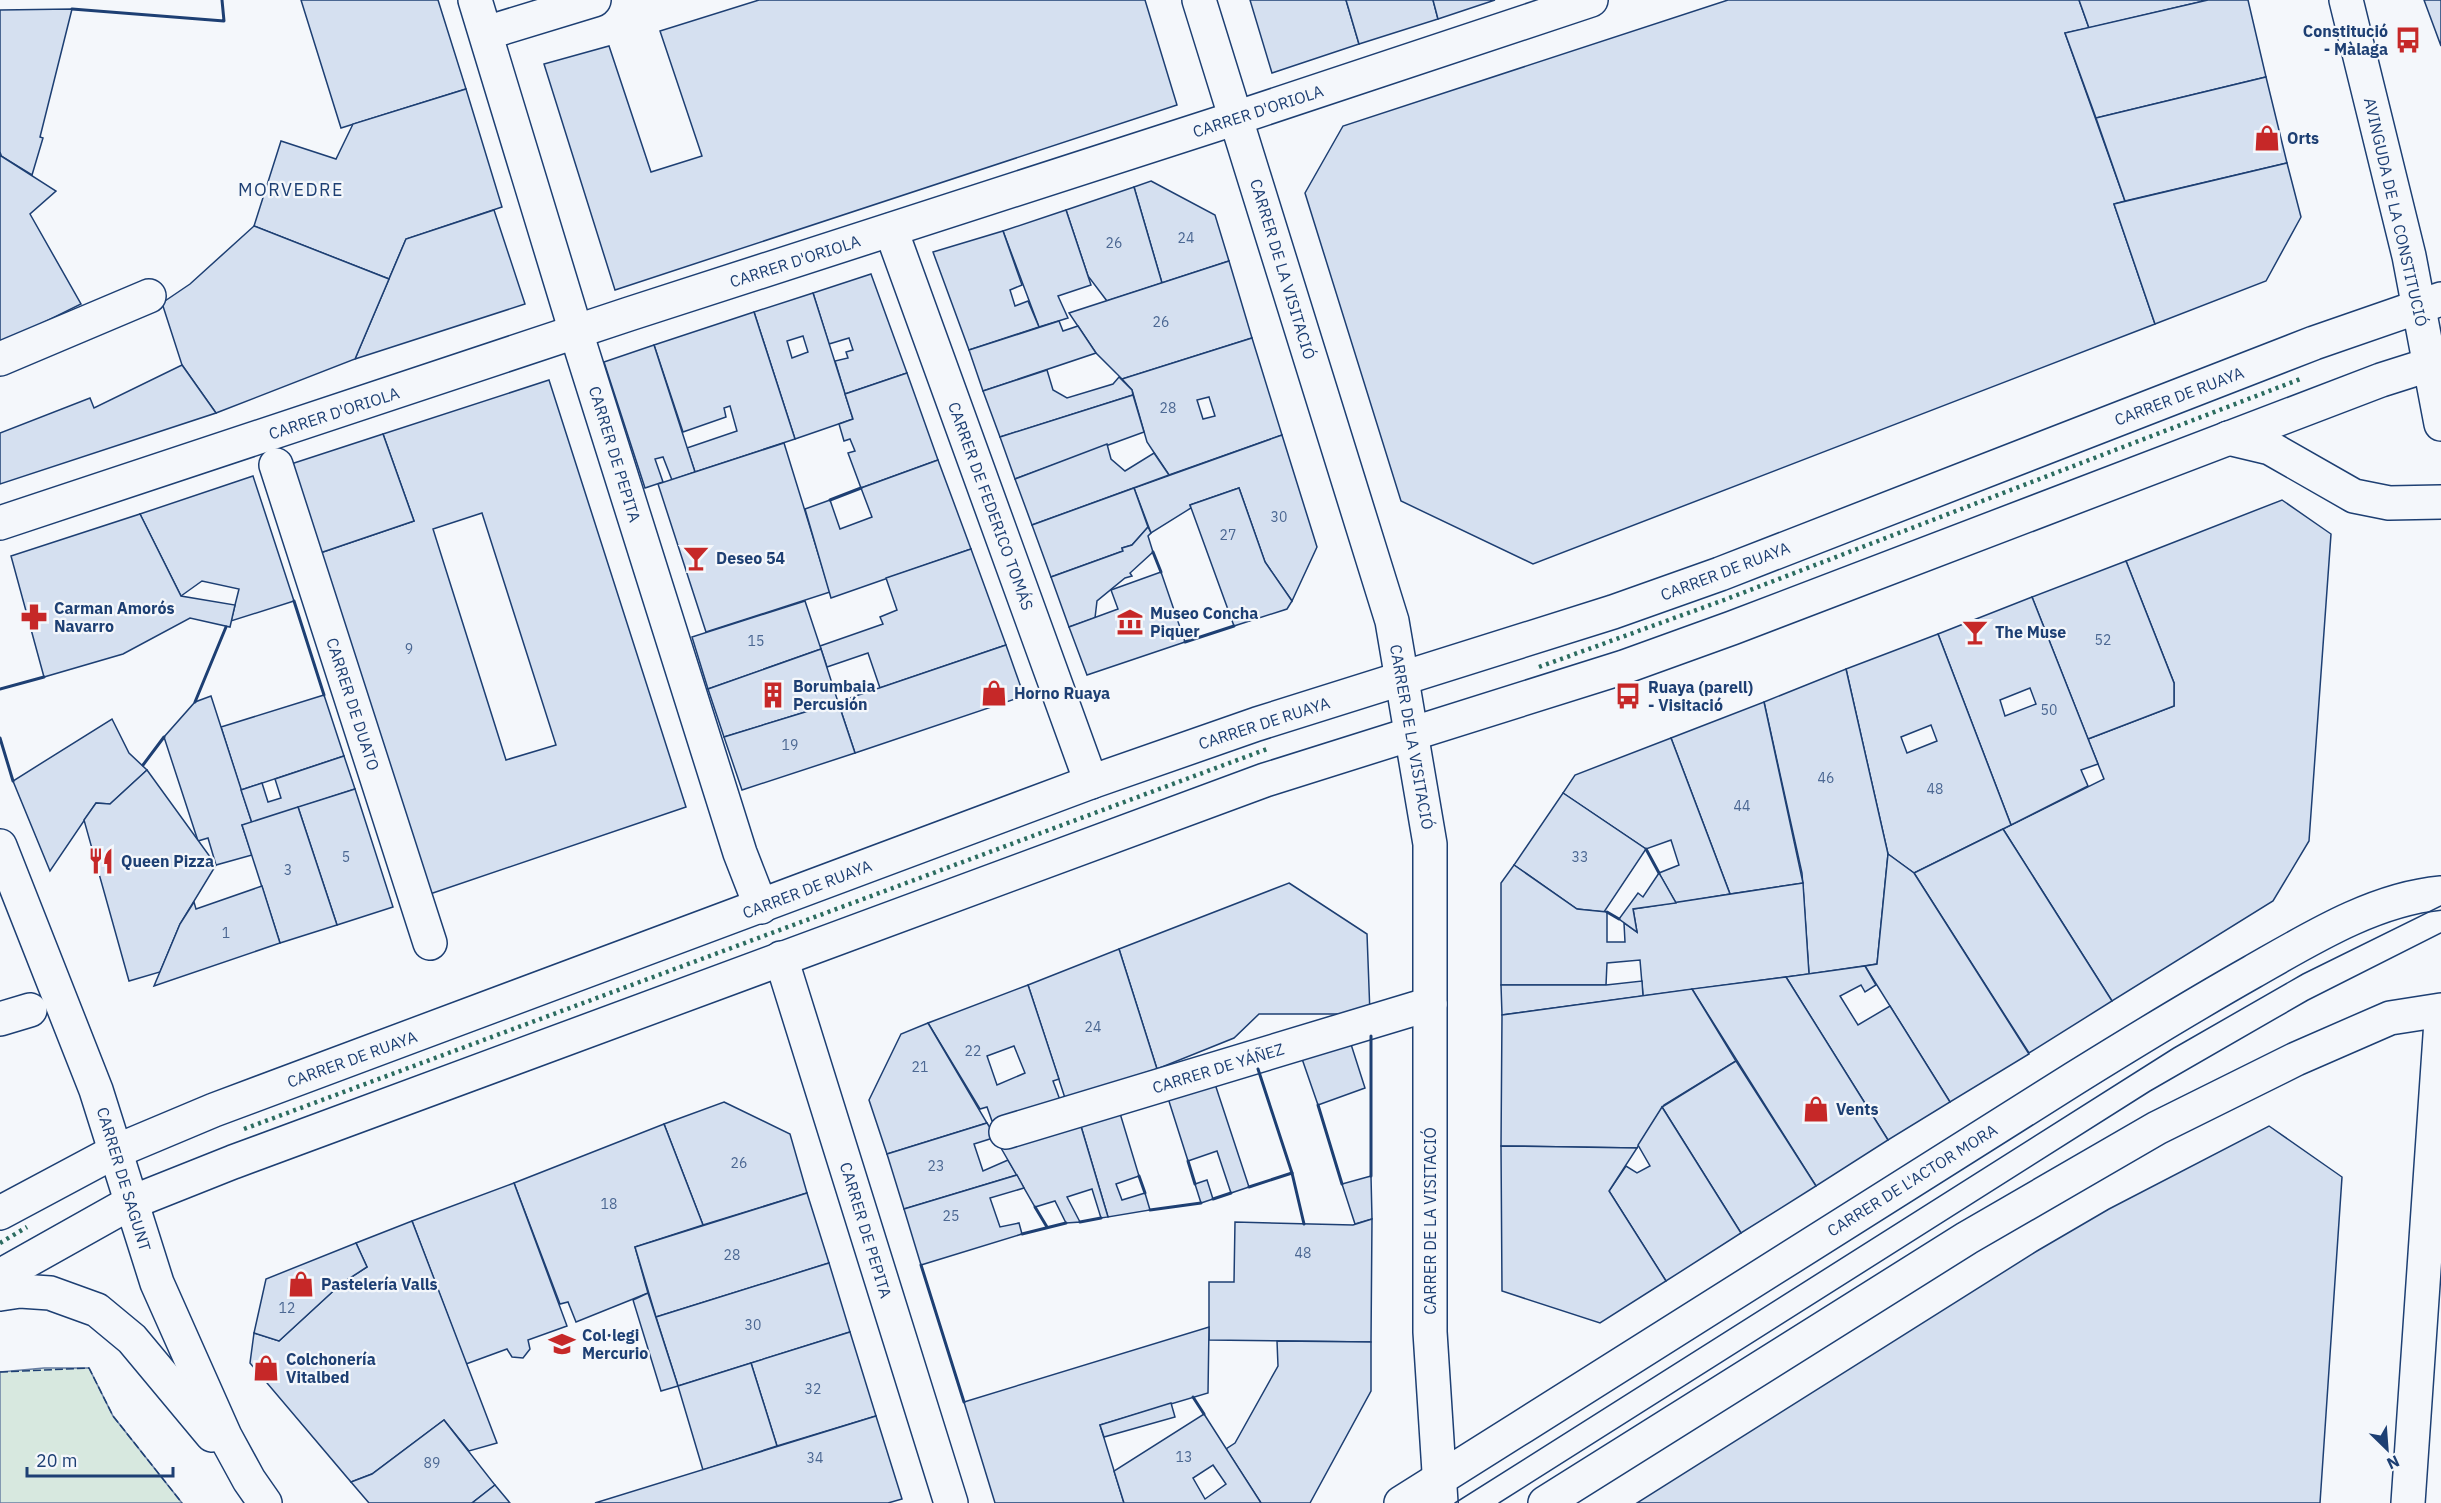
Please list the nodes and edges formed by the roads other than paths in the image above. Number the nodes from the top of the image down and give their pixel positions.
1 (475, 0) edge
2 (594, 0) edge
3 (1199, 0) edge
4 (1592, 0) edge
5 (2346, 0) edge
6 (486, 33) junction
7 (1236, 118) junction
8 (891, 230) junction
9 (149, 296) dead end
10 (2429, 303) edge
11 (576, 332) junction
12 (0, 359) edge
13 (2436, 362) edge
14 (2441, 424) edge
15 (2228, 438) junction
16 (276, 465) dead end
17 (2441, 502) edge
18 (0, 523) edge
19 (1402, 679) junction
20 (1411, 734) junction
21 (1091, 782) junction
22 (0, 846) edge
23 (2441, 893) edge
24 (761, 907) junction
25 (430, 943) dead end
26 (782, 958) junction
27 (1430, 1004) junction
28 (2441, 1010) edge
29 (2441, 1021) edge
30 (1006, 1132) dead end
31 (114, 1152) junction
32 (130, 1203) junction
33 (0, 1213) edge
34 (0, 1276) edge
35 (0, 1294) edge
36 (1440, 1491) edge
37 (257, 1492) edge
38 (951, 1503) edge
39 (1401, 1503) edge
40 (1545, 1503) edge
41 (2408, 1503) edge

1 - 6 street, CARRER DE PEPITA
2 - 6 street
3 - 7 street, CARRER DE LA VISITACIÓ
4 - 7 street, CARRER D'ORIOLA
5 - 10 street, AVINGUDA DE LA CONSTITUCIÓ
6 - 11 street, CARRER DE PEPITA
7 - 8 street, CARRER D'ORIOLA
7 - 19 street, CARRER DE LA VISITACIÓ
8 - 11 street, CARRER D'ORIOLA
8 - 21 street, CARRER DE FEDERICO TOMÁS
9 - 12 street
10 - 13 street, AVINGUDA DE LA CONSTITUCIÓ
10 - 19 street, CARRER DE RUAYA
11 - 18 street, CARRER D'ORIOLA
11 - 24 street, CARRER DE PEPITA
13 - 14 street, AVINGUDA DE LA CONSTITUCIÓ
13 - 15 street
15 - 17 street
15 - 20 street
16 - 25 street, CARRER DE DUATO
19 - 20 street, CARRER DE LA VISITACIÓ
19 - 21 street, CARRER DE RUAYA
20 - 26 street
20 - 27 street, CARRER DE LA VISITACIÓ
21 - 24 street, CARRER DE RUAYA
22 - 31 street, CARRER DE SAGUNT
23 - 36 street, CARRER DE L'ACTOR MORA
24 - 31 street, CARRER DE RUAYA
26 - 32 street
26 - 38 street, CARRER DE PEPITA
27 - 30 street, CARRER DE YÁÑEZ
27 - 36 street, CARRER DE LA VISITACIÓ
28 - 40 street
29 - 41 street
31 - 32 street, CARRER DE SAGUNT
31 - 33 street, CARRER DE RUAYA
32 - 34 street
32 - 37 street, CARRER DE SAGUNT
35 - 37 street
36 - 39 street, CARRER DE L'ACTOR MORA

